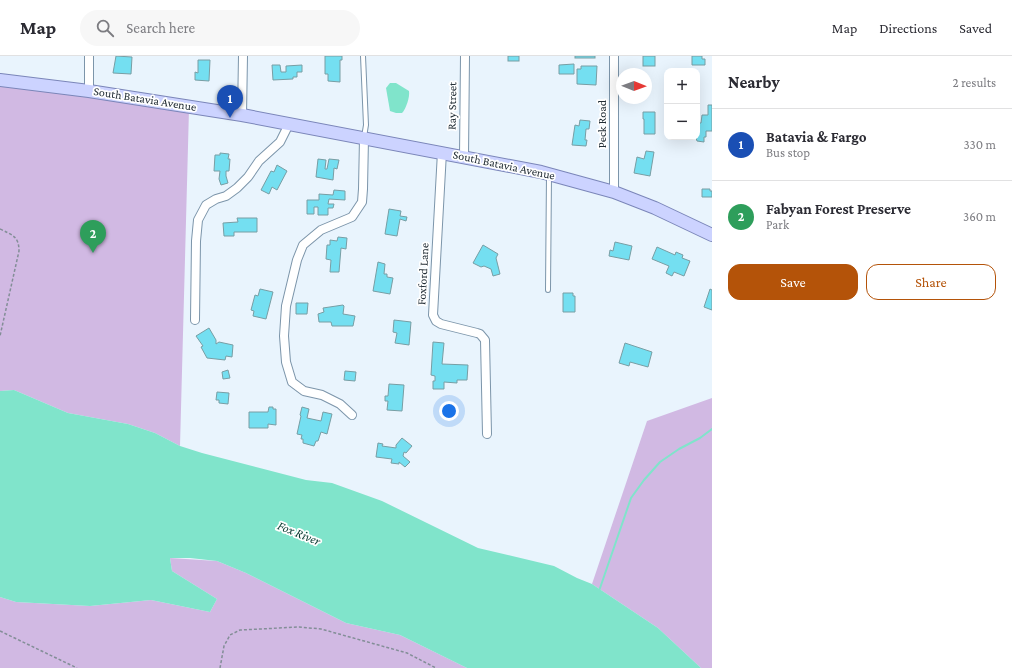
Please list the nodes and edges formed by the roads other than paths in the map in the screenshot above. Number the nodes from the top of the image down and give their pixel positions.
1 (89, 56) edge
2 (243, 56) edge
3 (363, 56) edge
4 (465, 56) edge
5 (614, 56) edge
6 (0, 80) edge
7 (89, 91) junction
8 (242, 115) junction
9 (289, 124) junction
10 (364, 138) junction
11 (442, 152) junction
12 (464, 156) junction
13 (549, 174) junction
14 (614, 192) junction
15 (712, 235) edge
16 (548, 290) dead end
17 (195, 320) dead end
18 (352, 415) dead end
19 (487, 434) dead end

1 - 7 street
2 - 8 street
3 - 10 lane
4 - 12 street, Ray Street
5 - 14 street, Peck Road
6 - 7 main road, South Batavia Avenue
7 - 8 main road, South Batavia Avenue
8 - 9 main road, South Batavia Avenue
9 - 10 main road, South Batavia Avenue
9 - 17 street
10 - 11 main road, South Batavia Avenue
10 - 18 street
11 - 12 main road, South Batavia Avenue
11 - 19 street, Foxford Lane
12 - 13 main road, South Batavia Avenue
13 - 14 main road, South Batavia Avenue
13 - 16 lane
14 - 15 main road, South Batavia Avenue

